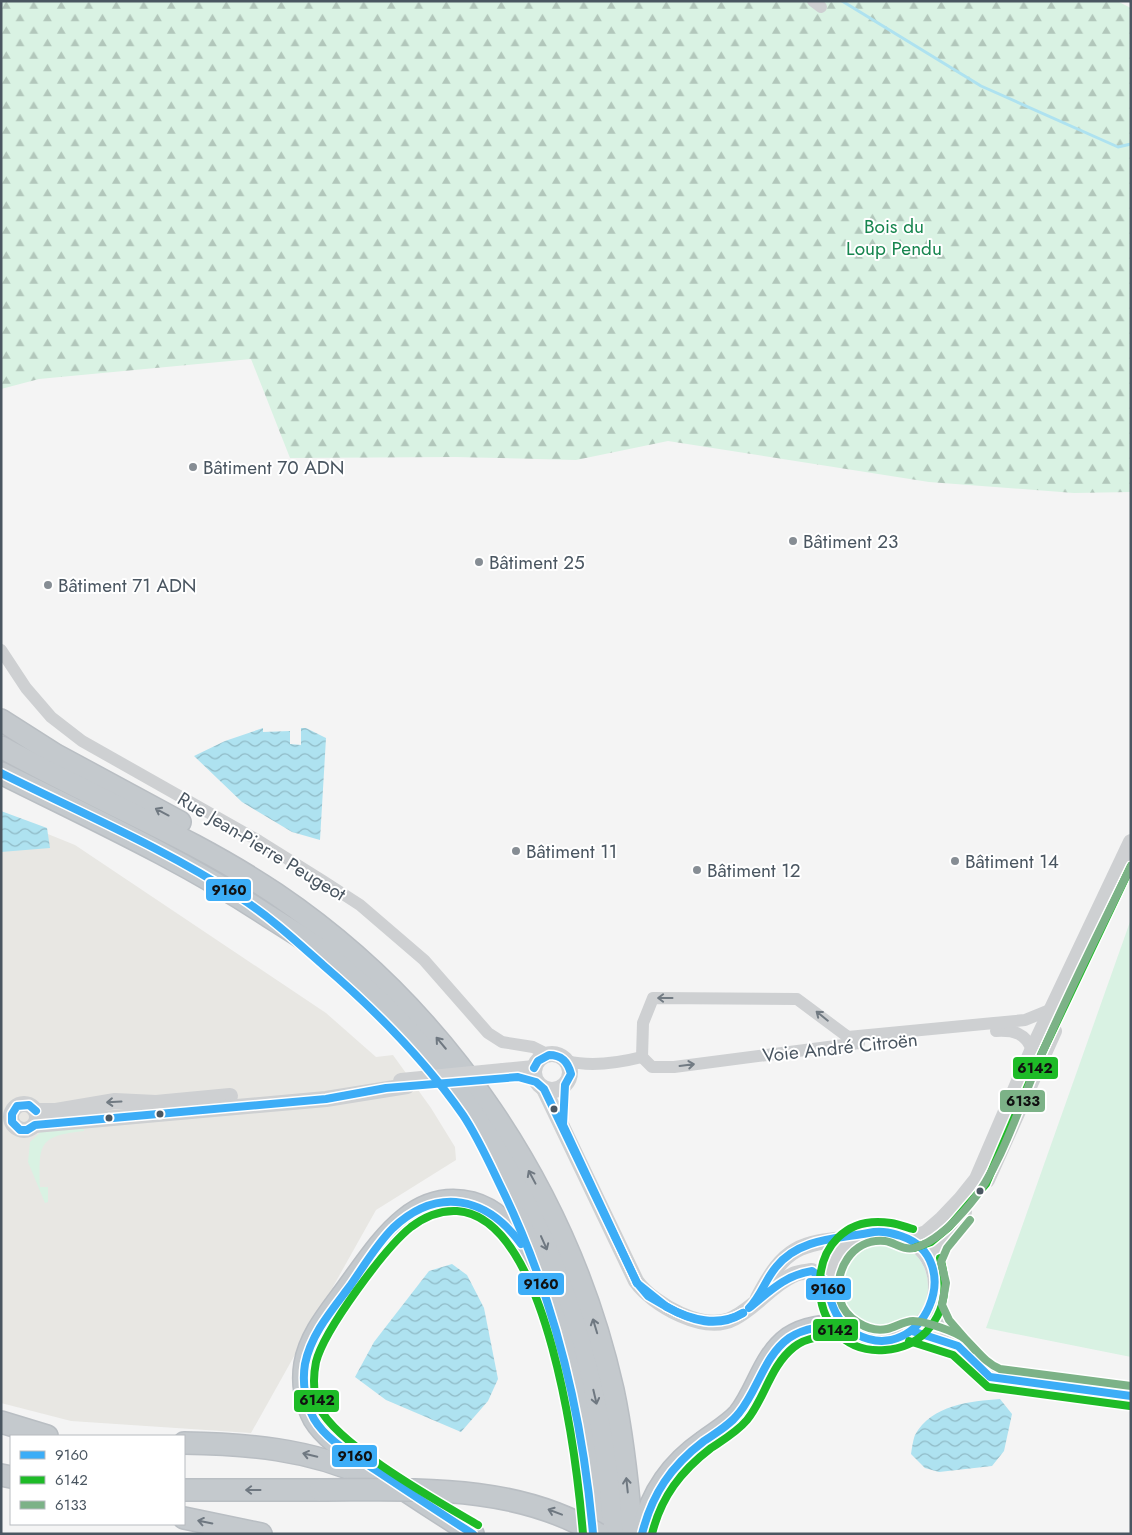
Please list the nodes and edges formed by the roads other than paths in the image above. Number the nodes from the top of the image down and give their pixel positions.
1 (1, 650) edge
2 (1, 709) edge
3 (1, 720) edge
4 (21, 734) junction
5 (1, 747) edge
6 (1, 773) edge
7 (1131, 842) edge
8 (1131, 865) edge
9 (240, 898) junction
10 (342, 943) junction
11 (1052, 1009) junction
12 (1019, 1021) junction
13 (1038, 1048) junction
14 (642, 1058) junction
15 (567, 1061) junction
16 (539, 1071) junction
17 (565, 1085) junction
18 (7, 1115) edge
19 (36, 1118) junction
20 (563, 1125) junction
21 (858, 1236) junction
22 (910, 1239) junction
23 (930, 1261) junction
24 (827, 1283) junction
25 (546, 1295) junction
26 (757, 1300) junction
27 (932, 1306) junction
28 (844, 1325) junction
29 (912, 1331) junction
30 (958, 1346) junction
31 (1131, 1396) edge
32 (1, 1422) edge
33 (44, 1435) edge
34 (185, 1443) edge
35 (185, 1490) edge
36 (419, 1501) junction
37 (185, 1518) edge
38 (261, 1534) edge
39 (473, 1534) edge
40 (594, 1534) edge
41 (598, 1534) edge
42 (612, 1534) edge
43 (632, 1534) edge
44 (642, 1534) edge

1 - 16 street, Rue Jean-Pierre Peugeot
2 - 4 highway
3 - 4 highway
10 -> 4 highway
5 - 10 highway
6 - 9 highway
7 - 11 street
8 - 13 street
9 - 25 highway
9 -> 42 highway
43 -> 10 highway
11 - 12 street
11 - 13 street
12 - 13 street
12 -> 14 street
14 -> 13 street, Voie André Citroën
13 - 22 street
13 - 23 street
14 - 15 street
15 - 16 street
15 - 17 street
16 - 17 street
16 - 19 street, bridge
16 - 20 street
17 - 20 street
18 - 19 street
18 - 19 street
20 - 26 street
21 - 22 street
21 - 24 street
21 - 26 street
22 - 23 street
23 - 27 street
24 - 26 street
24 - 28 street
25 - 36 highway
25 - 40 highway
27 - 29 street
27 - 30 street
28 - 29 street
28 - 44 highway
29 - 30 street
30 - 31 street
32 - 33 highway
36 -> 34 highway
41 -> 35 highway, bridge
36 - 39 highway
38 -> 37 highway

